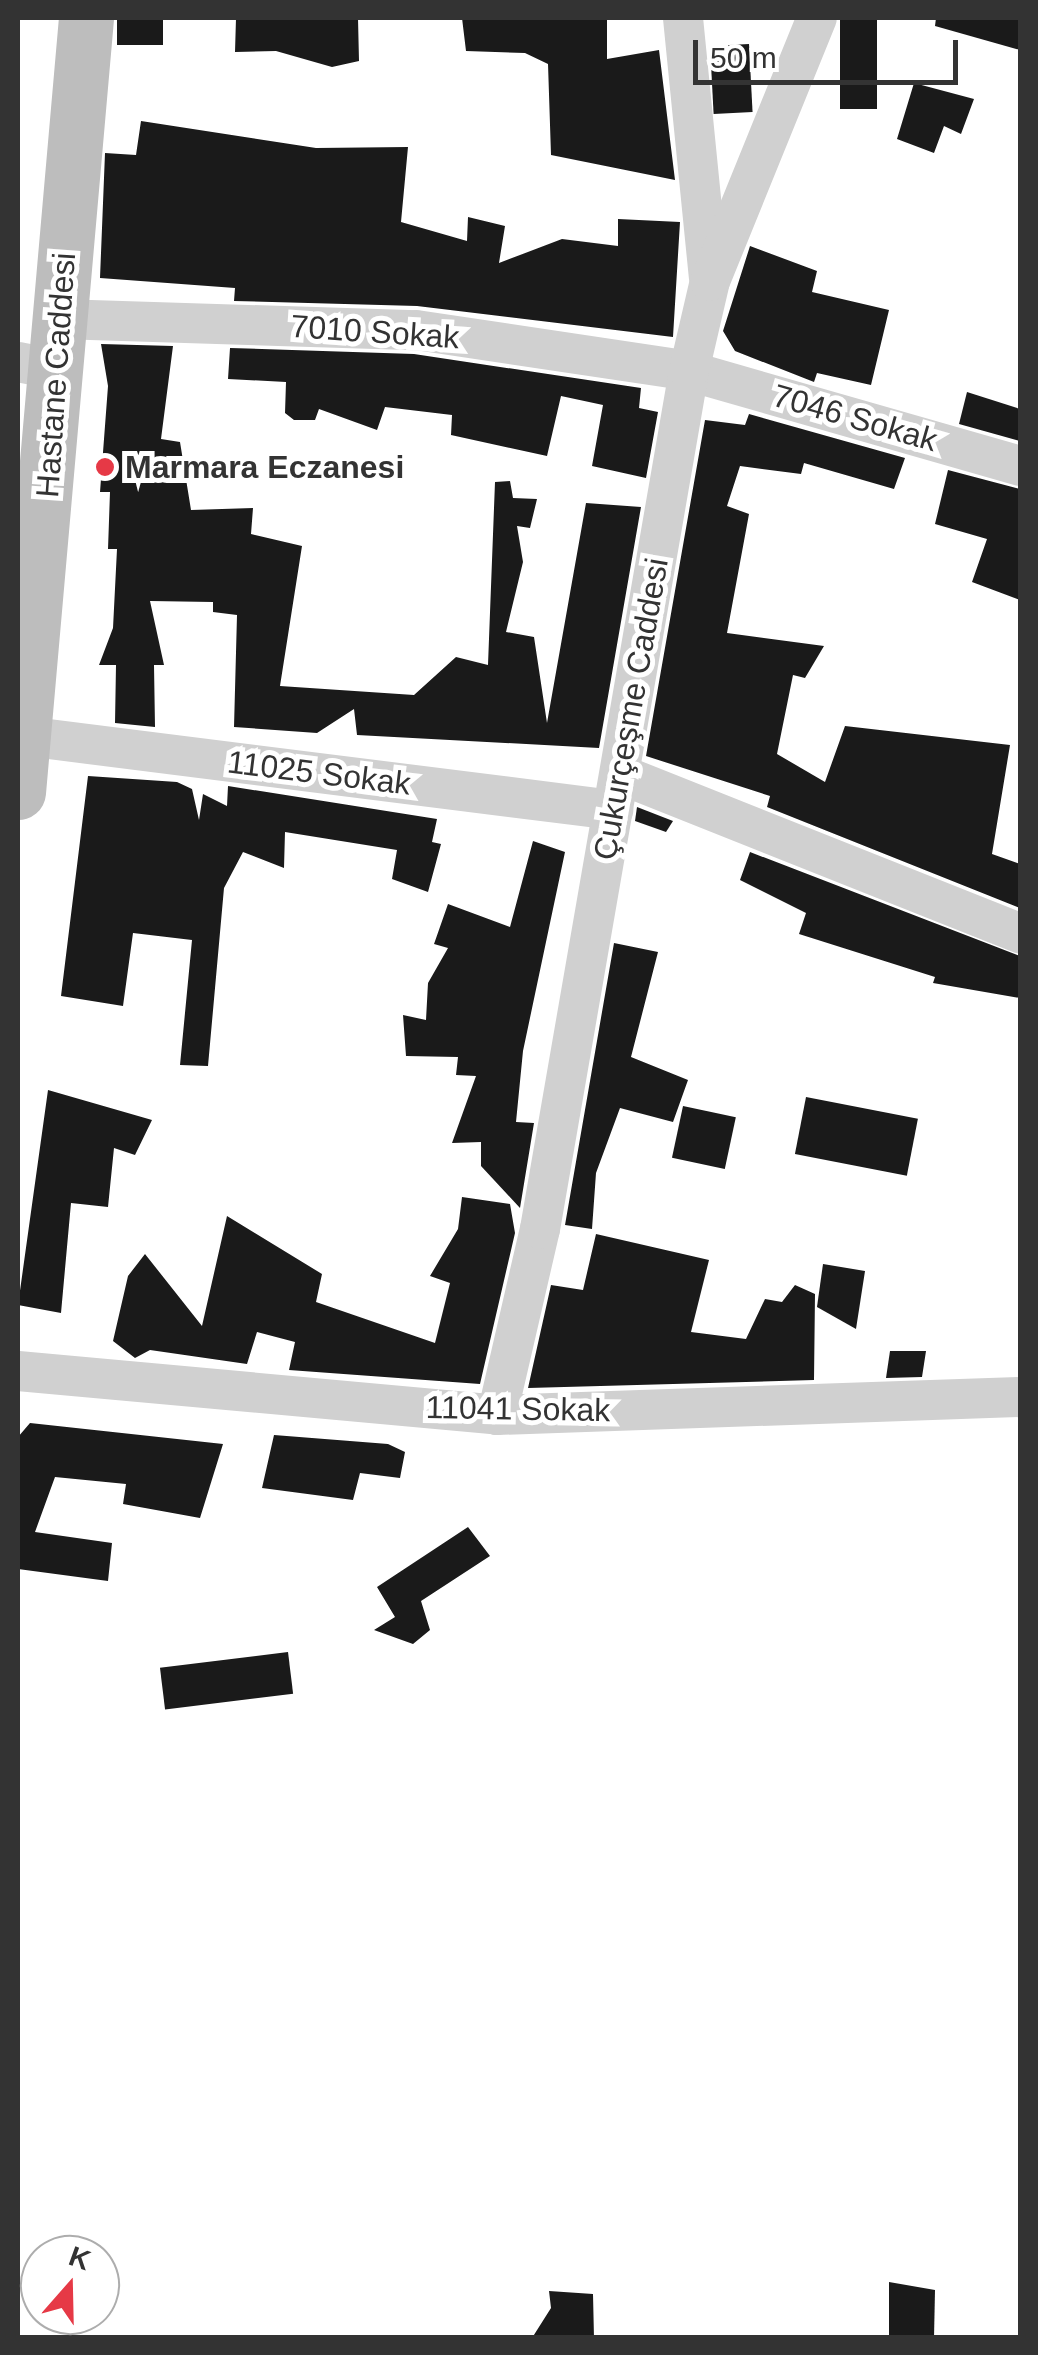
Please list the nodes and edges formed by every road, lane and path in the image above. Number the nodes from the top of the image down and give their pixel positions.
1 (86, 18) edge
2 (684, 18) edge
3 (817, 18) edge
4 (710, 280) junction
5 (45, 350) edge
6 (689, 371) junction
7 (1020, 466) edge
8 (25, 736) junction
9 (18, 792) edge
10 (617, 793) junction
11 (1020, 934) edge
12 (18, 1371) edge
13 (1020, 1397) edge
14 (497, 1415) junction

1 - 5 street, Hastane Caddesi
2 - 4 street
3 - 4 street, Çukurçeşme Caddesi
4 - 6 street, Çukurçeşme Caddesi
5 - 6 street, 7010 Sokak
5 - 8 street, Hastane Caddesi
6 - 7 street, 7046 Sokak
6 - 10 street, Çukurçeşme Caddesi
8 - 9 street, Hastane Caddesi
8 - 10 street, 11025 Sokak
10 - 11 street, 11025 Sokak
10 - 14 street, Çukurçeşme Caddesi
12 - 14 street, 11041 Sokak
13 - 14 street, 11041 Sokak

